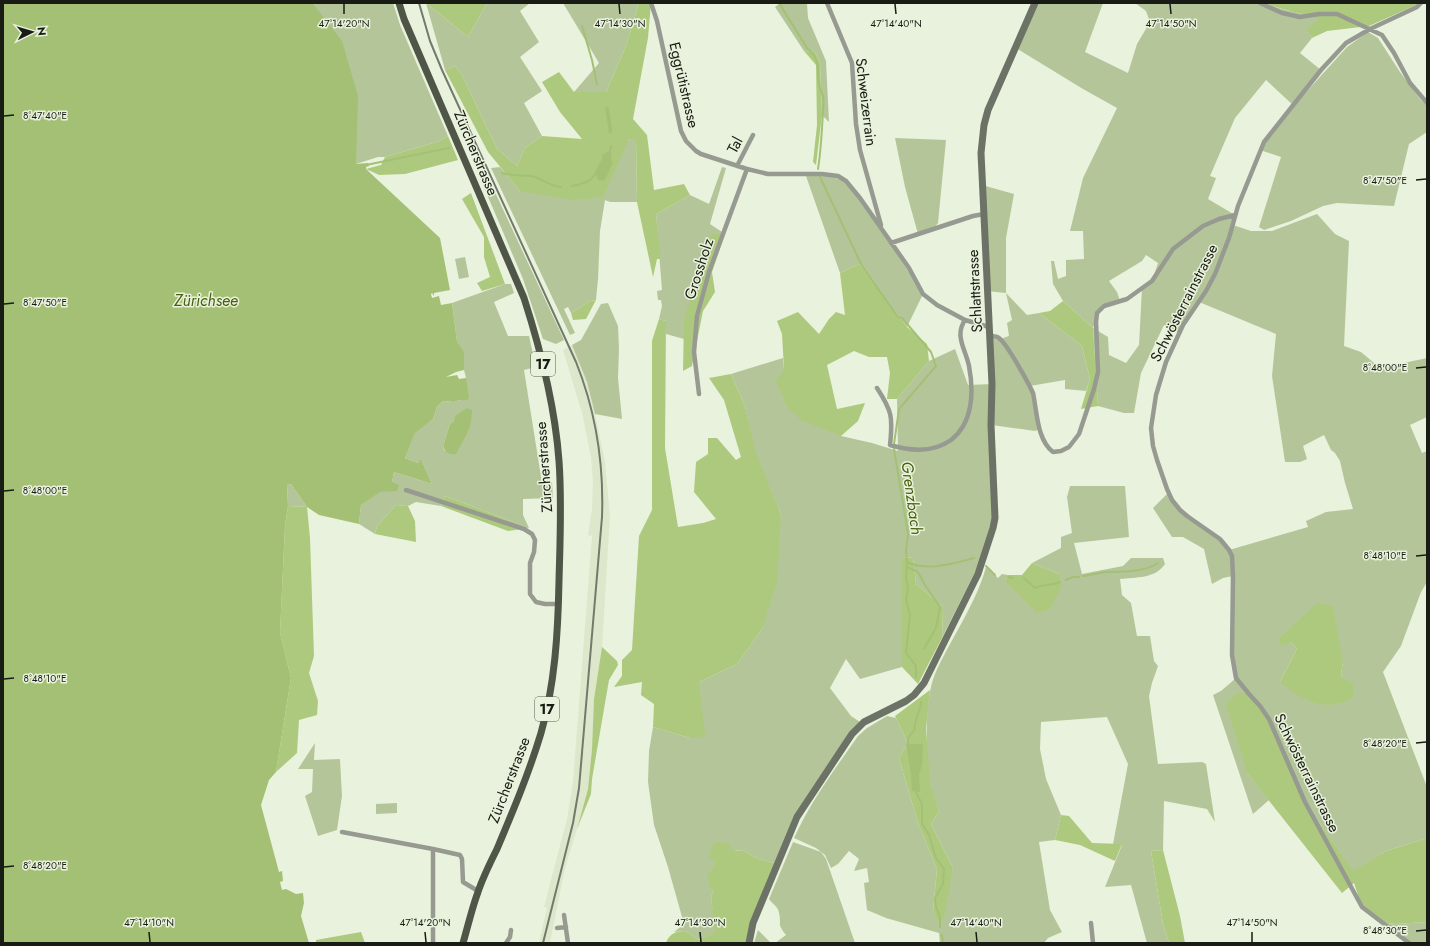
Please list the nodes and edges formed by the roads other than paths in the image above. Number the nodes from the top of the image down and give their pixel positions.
1 (399, 3) edge
2 (651, 3) edge
3 (827, 3) edge
4 (1035, 3) edge
5 (1260, 3) edge
6 (1420, 3) edge
7 (1370, 29) junction
8 (1427, 103) edge
9 (753, 135) dead end
10 (737, 166) junction
11 (747, 169) junction
12 (984, 214) junction
13 (1235, 215) junction
14 (882, 230) junction
15 (891, 243) junction
16 (965, 320) junction
17 (990, 327) junction
18 (990, 336) junction
19 (877, 388) dead end
20 (699, 394) dead end
21 (406, 490) dead end
22 (558, 604) junction
23 (342, 832) dead end
24 (433, 850) junction
25 (478, 891) junction
26 (564, 915) dead end
27 (1091, 923) dead end
28 (566, 927) junction
29 (557, 928) dead end
30 (510, 930) dead end
31 (433, 943) edge
32 (463, 943) edge
33 (506, 943) edge
34 (568, 943) edge
35 (749, 943) edge
36 (1094, 943) edge
37 (1409, 943) edge

1 - 22 main road, Zürcherstrasse / 17
2 - 10 street, Eggrütistrasse
3 - 14 street, Schweizerrain
4 - 12 street, Schlattstrasse
5 - 7 street
6 - 7 street, Schwösterrainstrasse
7 - 8 street
7 - 13 street, Schwösterrainstrasse
9 - 10 street, Tal
10 - 11 street, Eggrütistrasse
11 - 14 street, Eggrütistrasse
11 - 20 street, Grossholz
12 - 15 street
12 - 17 street, Schlattstrasse
13 - 18 street
13 - 37 street, Schwösterrainstrasse
14 - 15 street, Eggrütistrasse
15 - 16 street, Eggrütistrasse
16 - 17 street, Eggrütistrasse
16 - 19 street
17 - 18 street, Schlattstrasse
18 - 35 street, Schlattstrasse
21 - 22 street
22 - 25 main road, Zürcherstrasse / 17
23 - 24 street
24 - 25 street
24 - 31 street
25 - 32 main road, Zürcherstrasse / 17
26 - 28 street
27 - 36 street
28 - 29 street
28 - 34 street
30 - 33 street

